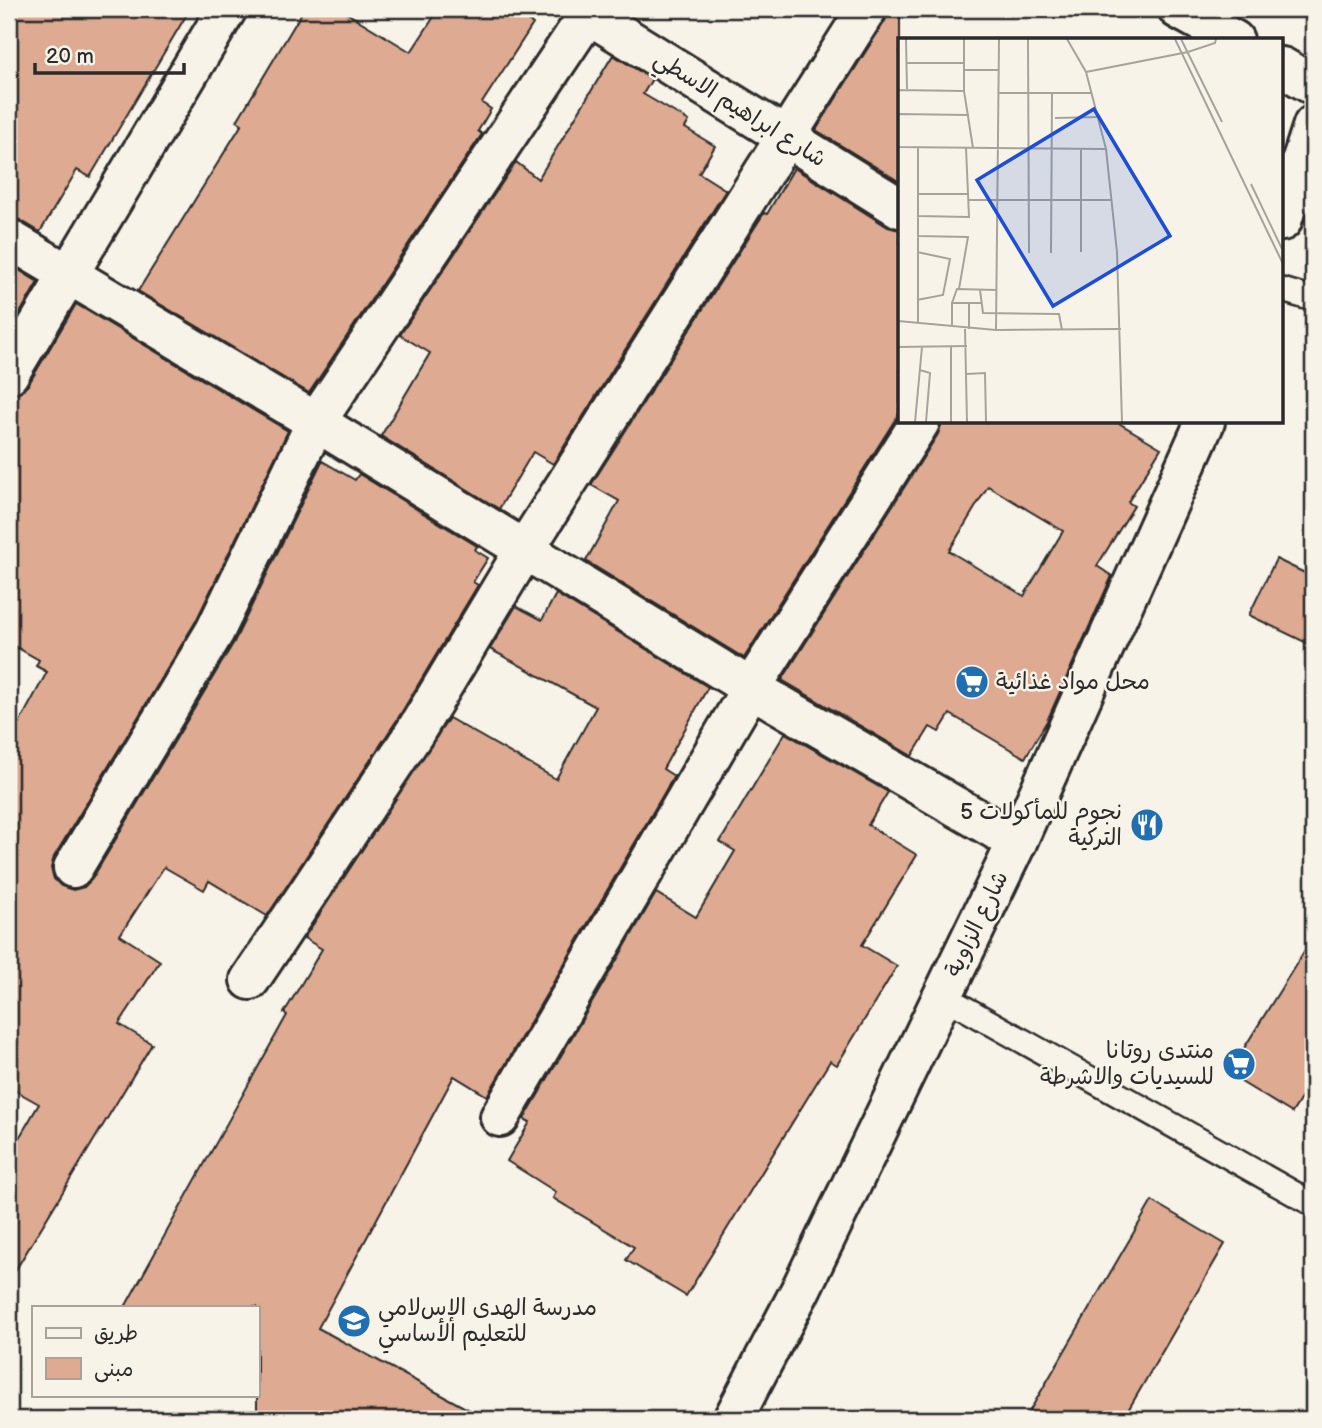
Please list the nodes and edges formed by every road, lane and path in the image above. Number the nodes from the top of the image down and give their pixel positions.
1 (227, 9) edge
2 (867, 9) edge
3 (1178, 9) edge
4 (587, 11) edge
5 (1230, 38) edge
6 (1284, 68) edge
7 (1313, 85) edge
8 (1313, 125) edge
9 (785, 138) junction
10 (898, 207) edge
11 (1284, 215) edge
12 (9, 239) edge
13 (69, 275) junction
14 (1284, 290) edge
15 (1313, 299) edge
16 (9, 374) edge
17 (316, 422) junction
18 (919, 424) edge
19 (1204, 424) edge
20 (525, 549) junction
21 (751, 688) junction
22 (1017, 842) junction
23 (73, 867) dead end
24 (250, 980) dead end
25 (943, 996) junction
26 (500, 1117) dead end
27 (1311, 1203) dead end
28 (733, 1419) edge

1 - 13 street
2 - 9 street
3 - 5 street
4 - 9 street, شارع ابراهيم الاسطي
4 - 17 street
6 - 7 street
8 - 11 street
9 - 10 street, شارع ابراهيم الاسطي
9 - 20 street
12 - 13 street
13 - 16 street
13 - 17 street
14 - 15 lane
17 - 20 street
17 - 23 street
18 - 21 street
19 - 22 street, شارع الزاوية
20 - 21 street
20 - 24 street
21 - 22 street
21 - 26 street
22 - 25 street, شارع الزاوية
25 - 27 lane
25 - 28 street, شارع الزاوية

